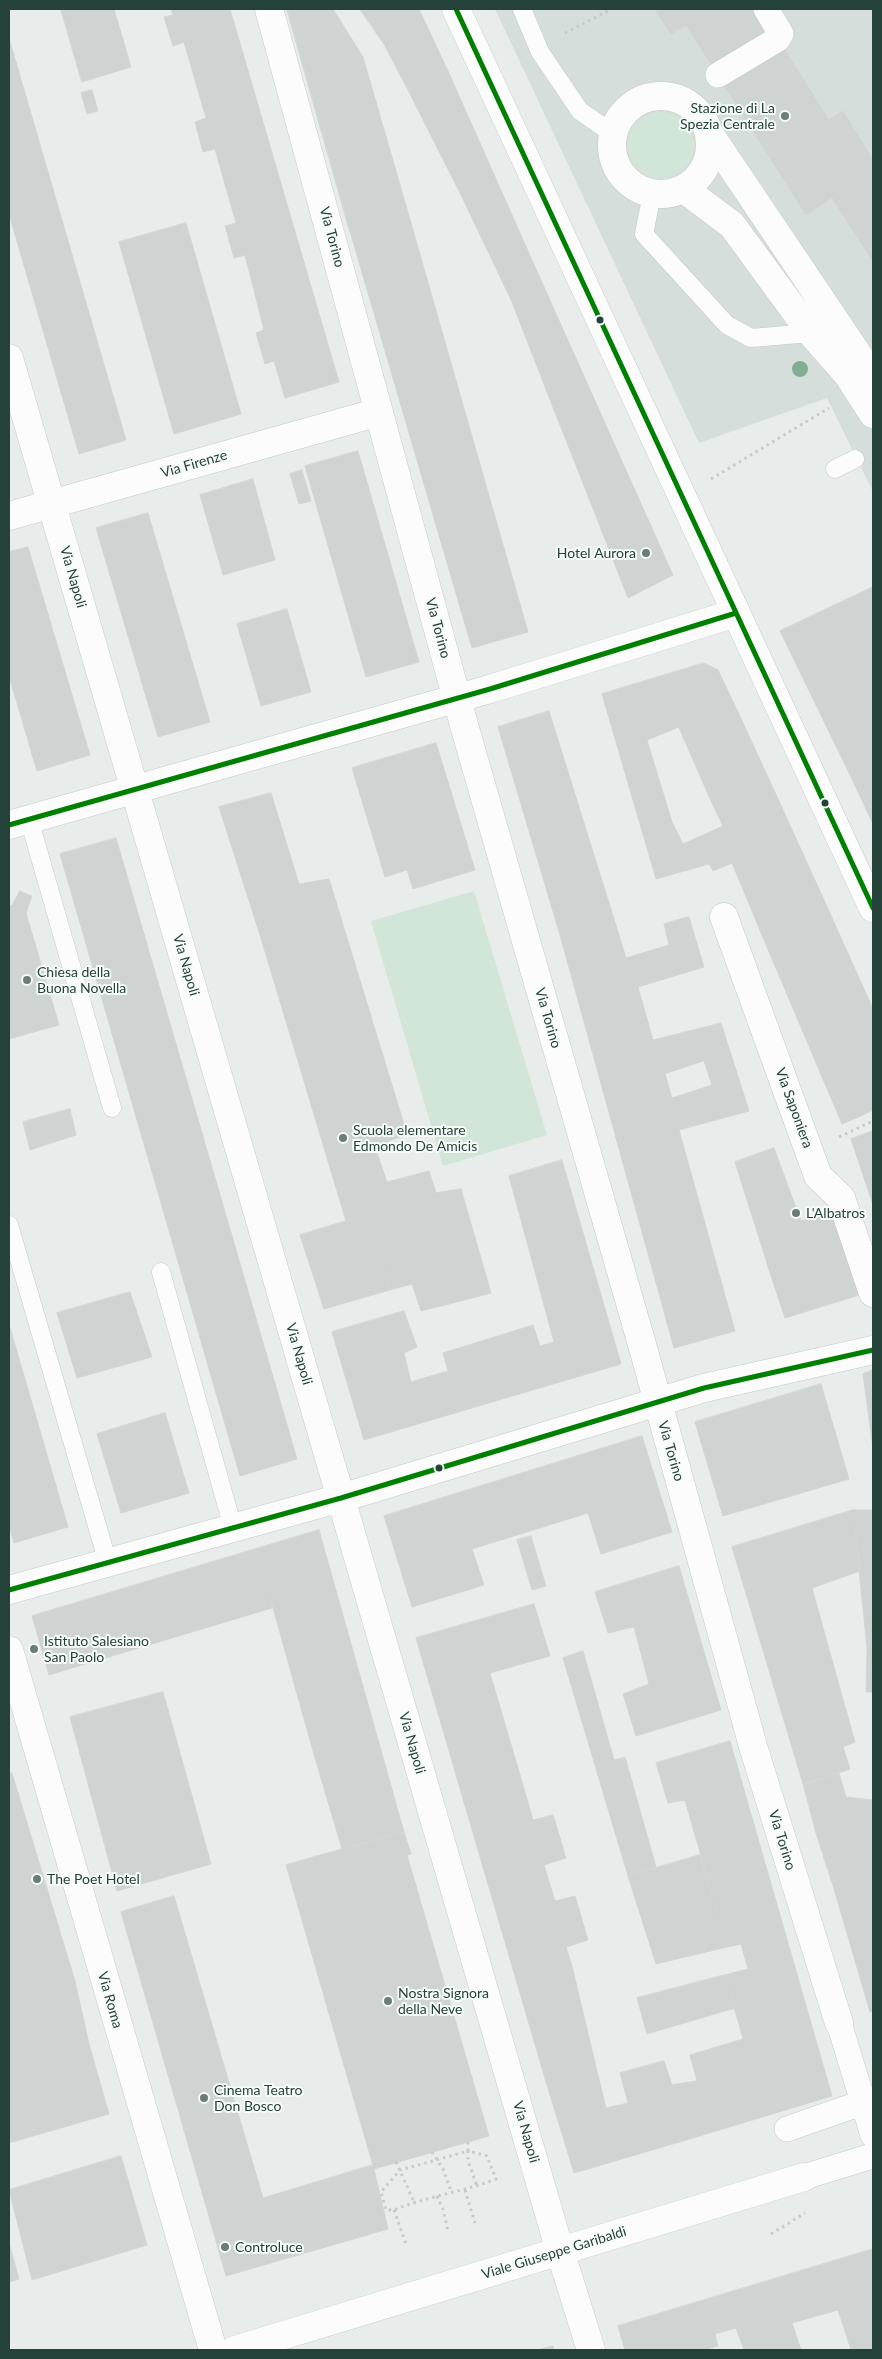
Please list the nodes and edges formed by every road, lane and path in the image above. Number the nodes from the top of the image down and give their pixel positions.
1 (270, 9) edge
2 (456, 9) edge
3 (522, 9) edge
4 (612, 9) edge
5 (766, 9) edge
6 (565, 33) dead end
7 (718, 75) dead end
8 (612, 133) junction
9 (709, 133) junction
10 (684, 190) junction
11 (652, 194) junction
12 (812, 333) junction
13 (9, 360) edge
14 (873, 377) edge
15 (836, 404) dead end
16 (379, 412) junction
17 (873, 414) edge
18 (855, 459) dead end
19 (835, 469) dead end
20 (721, 474) dead end
21 (51, 504) junction
22 (9, 516) edge
23 (736, 613) junction
24 (457, 698) junction
25 (136, 790) junction
26 (19, 822) edge
27 (873, 908) edge
28 (724, 917) dead end
29 (112, 1108) dead end
30 (9, 1225) edge
31 (161, 1272) dead end
32 (873, 1293) edge
33 (873, 1350) edge
34 (657, 1401) junction
35 (341, 1498) junction
36 (233, 1528) junction
37 (108, 1563) junction
38 (9, 1590) edge
39 (9, 1650) edge
40 (839, 2023) joint
41 (868, 2101) edge
42 (787, 2129) dead end
43 (468, 2142) dead end
44 (873, 2149) edge
45 (468, 2150) junction
46 (432, 2152) dead end
47 (437, 2159) junction
48 (396, 2162) dead end
49 (400, 2170) junction
50 (804, 2177) joint
51 (477, 2186) junction
52 (465, 2190) junction
53 (451, 2191) junction
54 (437, 2196) junction
55 (414, 2202) junction
56 (811, 2209) dead end
57 (394, 2210) junction
58 (475, 2223) dead end
59 (448, 2231) dead end
60 (771, 2234) dead end
61 (406, 2244) dead end
62 (560, 2251) junction
63 (213, 2350) edge
64 (235, 2350) edge
65 (591, 2350) edge

1 - 16 street, Via Torino
2 - 23 street
3 - 8 lane
4 - 6 path
5 - 7 street
8 - 9 street
8 - 11 street
9 - 10 street
9 - 14 street
10 - 11 street
10 - 12 street
11 - 12 lane
12 - 17 street
13 - 21 street, Via Napoli
15 - 20 path
16 - 21 street, Via Firenze
16 - 24 street, Via Torino
18 - 19 lane
21 - 22 street, Via Firenze
21 - 25 street, Via Napoli
23 - 24 street
23 - 27 street
24 - 25 street
24 - 34 street, Via Torino
25 - 26 street
25 - 35 street, Via Napoli
26 - 29 lane
28 - 32 street, Via Saponiera
30 - 37 lane
31 - 36 lane
33 - 34 street
34 - 35 street
34 - 40 street, Via Torino
35 - 36 street
35 - 62 street, Via Napoli
36 - 37 street
37 - 38 street
39 - 63 street, Via Roma
40 - 41 street
41 - 42 street
41 - 44 street
43 - 45 path
44 - 50 street, Viale Giuseppe Garibaldi
45 - 47 path
45 - 51 path
45 - 51 path
46 - 47 path
47 - 49 path
47 - 53 path
48 - 49 path
49 - 55 path
49 - 57 path
50 - 62 street, Viale Giuseppe Garibaldi
51 - 52 path
52 - 53 path
52 - 58 path
53 - 54 path
54 - 55 path
54 - 59 path
55 - 57 path
56 - 60 path
57 - 61 path
62 - 64 street, Viale Giuseppe Garibaldi
62 - 65 street, Via Napoli

